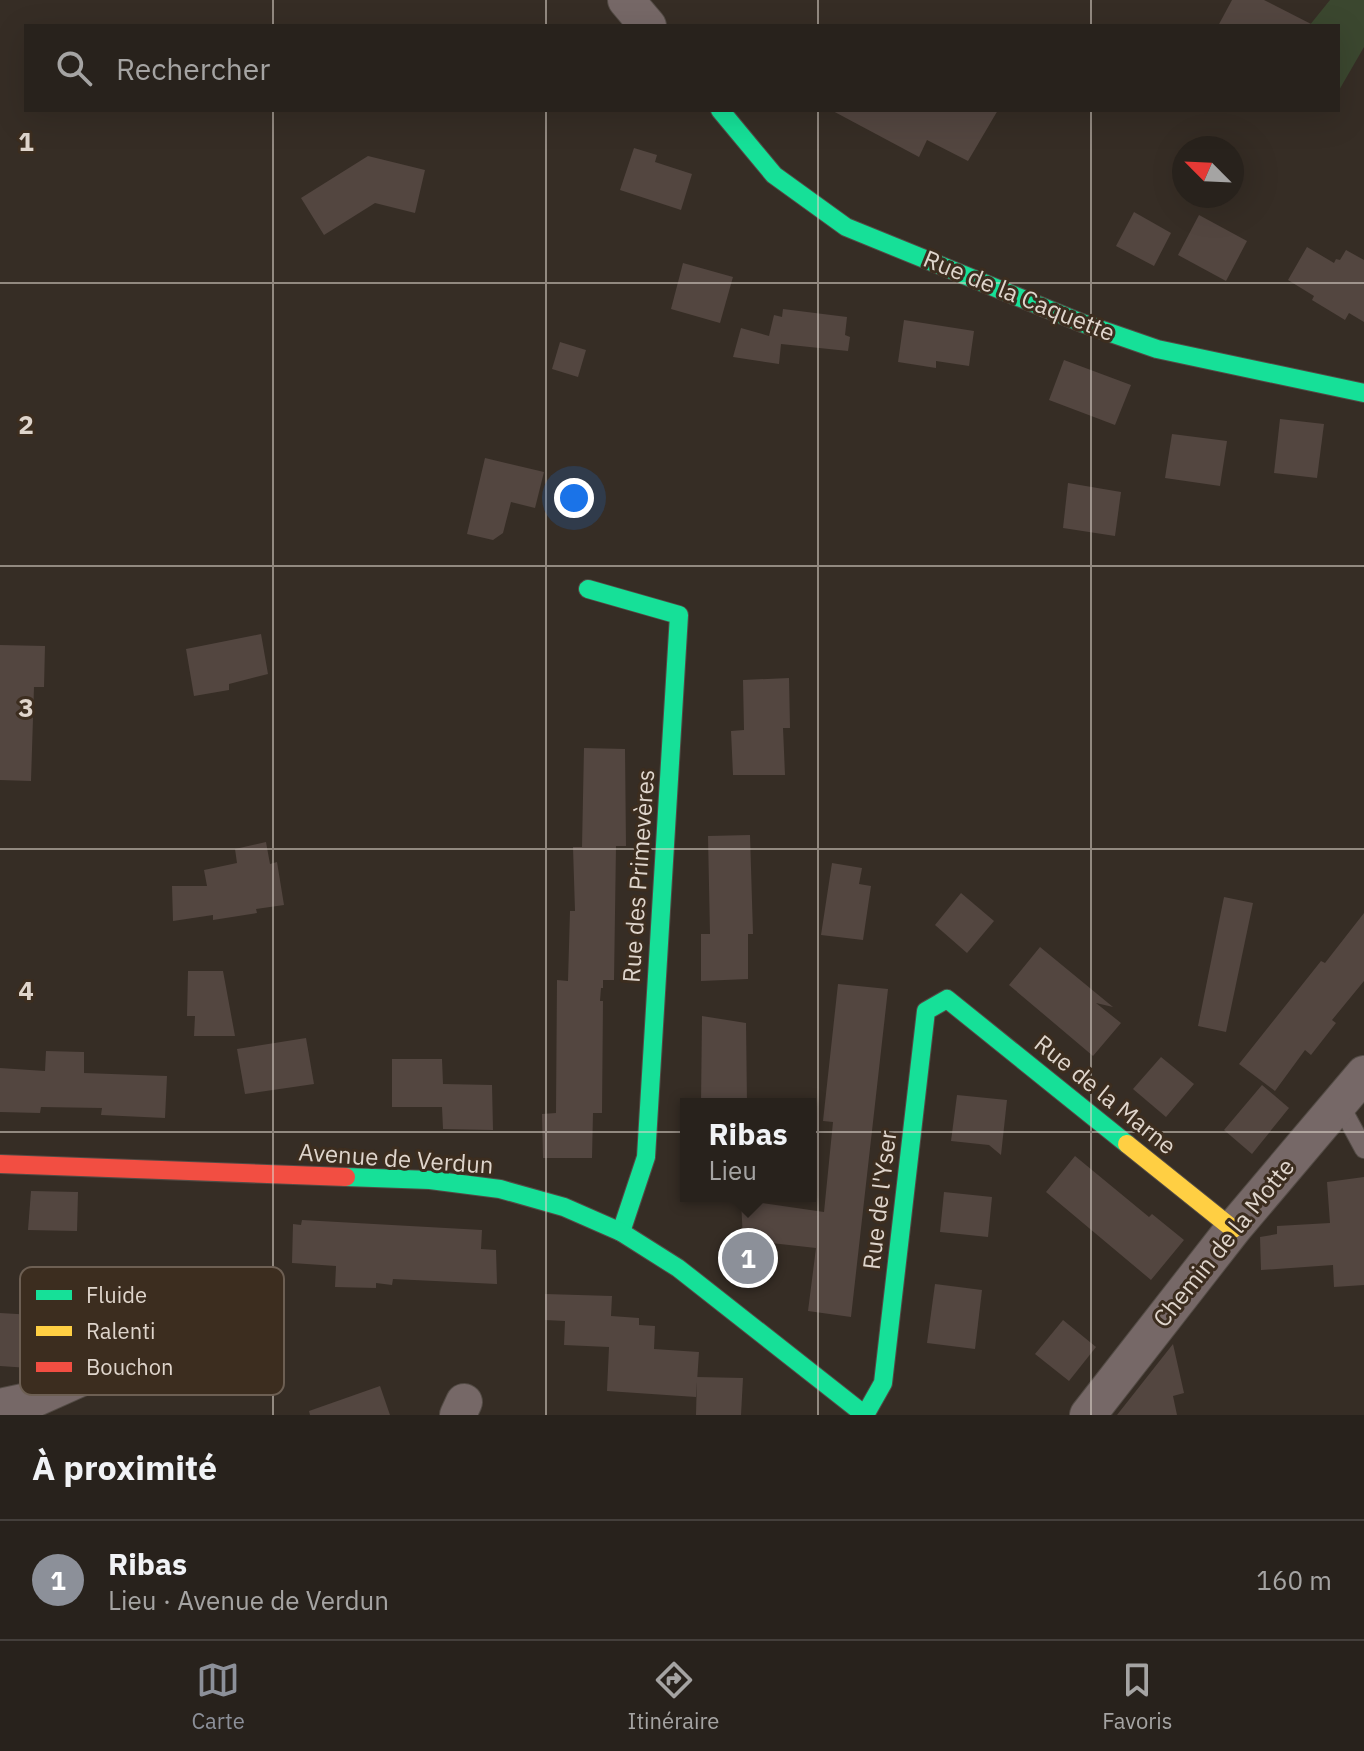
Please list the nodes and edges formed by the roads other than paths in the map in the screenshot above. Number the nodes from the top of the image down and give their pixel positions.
1 (626, 0) edge
2 (646, 24) edge
3 (722, 112) edge
4 (1364, 393) edge
5 (588, 589) dead end
6 (947, 999) joint
7 (1364, 1074) edge
8 (1339, 1103) junction
9 (1364, 1149) edge
10 (0, 1164) edge
11 (1233, 1229) junction
12 (621, 1232) junction
13 (43, 1395) edge
14 (0, 1407) edge
15 (865, 1415) edge
16 (1088, 1415) edge

1 - 2 street
3 - 4 street, Rue de la Caquette
5 - 12 street, Rue des Primevères
6 - 11 street, Rue de la Marne
6 - 15 street, Rue de l'Yser
7 - 8 street, Chemin de la Motte
8 - 9 lane
8 - 11 street, Chemin de la Motte
10 - 12 street, Avenue de Verdun
11 - 16 street, Chemin de la Motte
12 - 15 street, Avenue de Verdun
13 - 14 street

